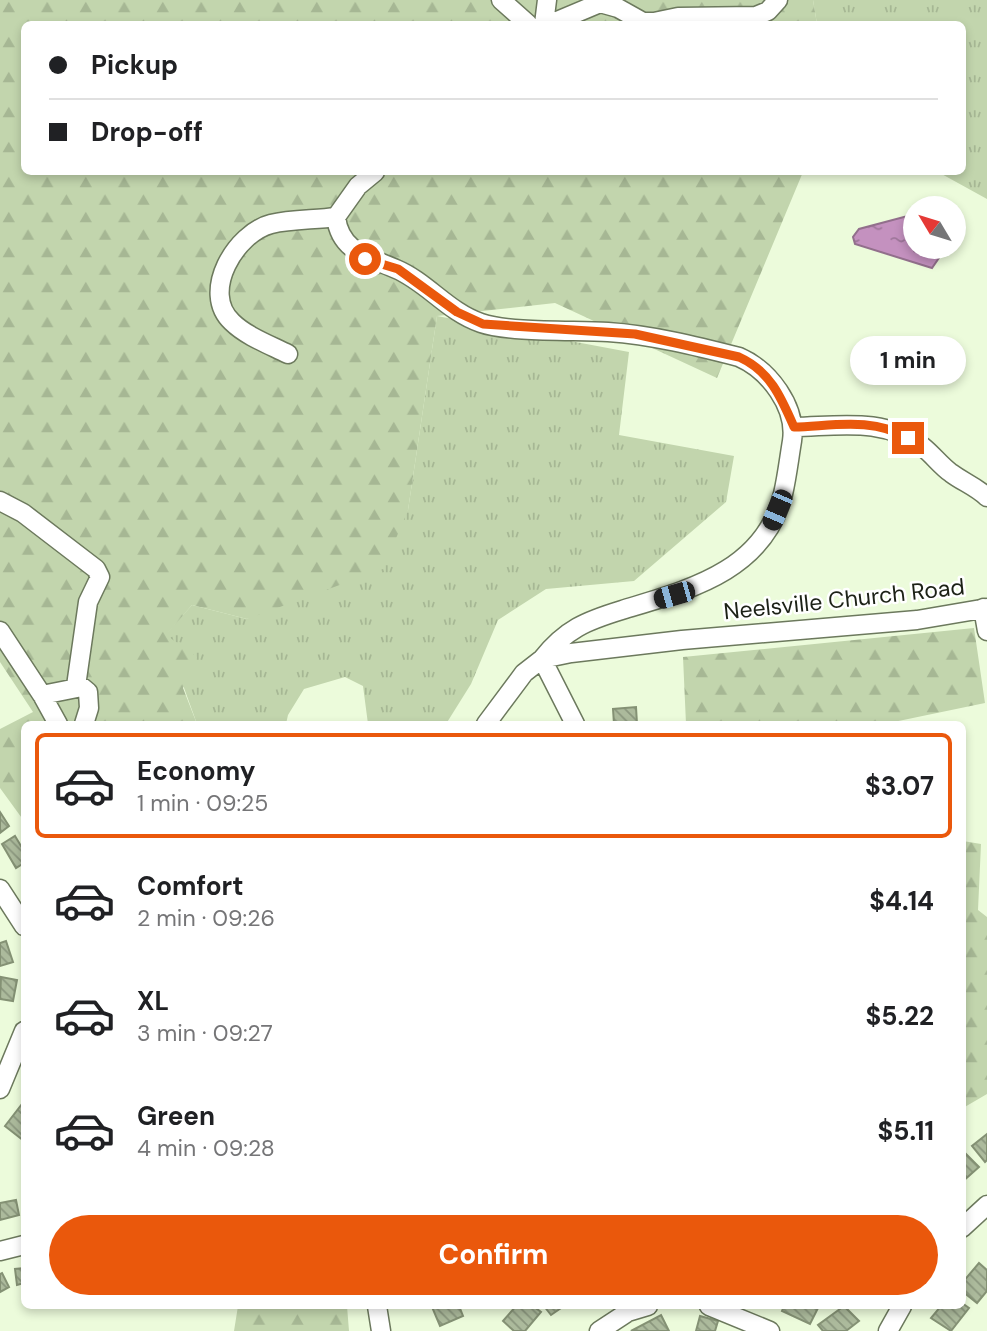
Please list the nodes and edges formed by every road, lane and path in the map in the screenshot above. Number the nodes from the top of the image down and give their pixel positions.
1 (501, 0) edge
2 (547, 0) edge
3 (778, 0) edge
4 (525, 21) edge
5 (544, 21) edge
6 (558, 21) edge
7 (641, 21) edge
8 (659, 21) edge
9 (372, 175) edge
10 (336, 217) junction
11 (288, 354) dead end
12 (794, 427) junction
13 (987, 497) edge
14 (0, 501) edge
15 (985, 608) edge
16 (0, 631) edge
17 (987, 631) edge
18 (542, 659) junction
19 (76, 686) junction
20 (42, 695) junction
21 (56, 721) edge
22 (85, 721) edge
23 (488, 721) edge
24 (573, 721) edge
25 (0, 889) edge
26 (21, 921) edge
27 (21, 1038) edge
28 (0, 1089) edge
29 (987, 1205) edge
30 (966, 1224) edge
31 (21, 1246) edge
32 (0, 1251) edge
33 (377, 1309) edge
34 (638, 1309) edge
35 (715, 1309) edge
36 (900, 1309) edge
37 (747, 1326) edge
38 (381, 1331) edge
39 (599, 1331) edge
40 (770, 1331) edge
41 (888, 1331) edge

1 - 4 street
2 - 5 street
3 - 8 street
6 - 7 street
9 - 10 street
10 - 11 street
10 - 12 street
12 - 13 street
12 - 18 street
14 - 19 street
15 - 17 street
15 - 18 street, Neelsville Church Road
16 - 20 street
18 - 23 street
18 - 24 street
19 - 20 street
19 - 22 street
20 - 21 street
25 - 26 street
27 - 28 street
29 - 30 street
31 - 32 street
33 - 38 street
34 - 39 street
35 - 37 street
36 - 41 street
37 - 40 street

